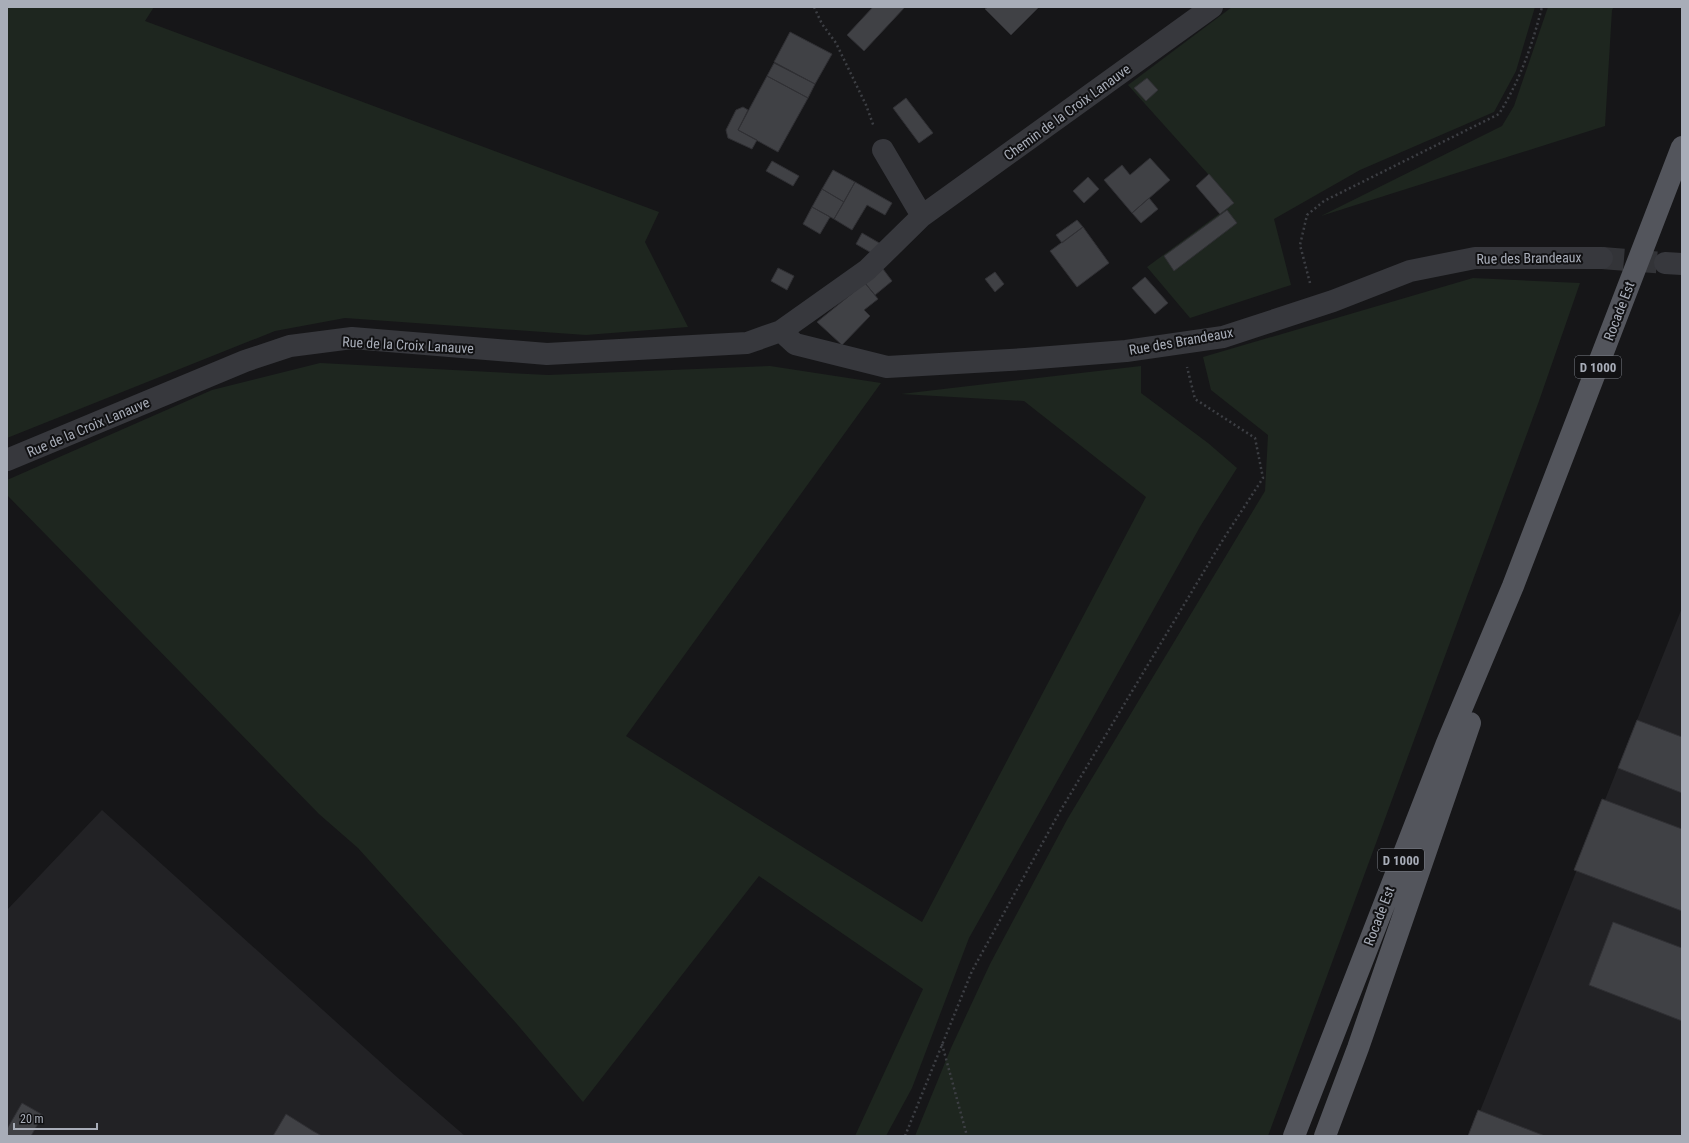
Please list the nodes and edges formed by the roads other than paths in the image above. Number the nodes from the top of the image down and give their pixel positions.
1 (1212, 7) edge
2 (1682, 147) edge
3 (883, 150) road end
4 (922, 216) junction
5 (1602, 258) tunnel mouth
6 (781, 331) junction
7 (7, 460) edge
8 (1513, 586) junction
9 (1294, 1136) edge
10 (1325, 1136) edge

1 - 4 street, Chemin de la Croix Lanauve
2 - 8 main road, Rocade Est / D 1000
3 - 4 street
4 - 6 street, Chemin de la Croix Lanauve
5 - 6 street, Rue des Brandeaux
6 - 7 street, Rue de la Croix Lanauve
8 - 9 main road, Rocade Est / D 1000
8 - 10 main road, Rocade Est / D 1000

